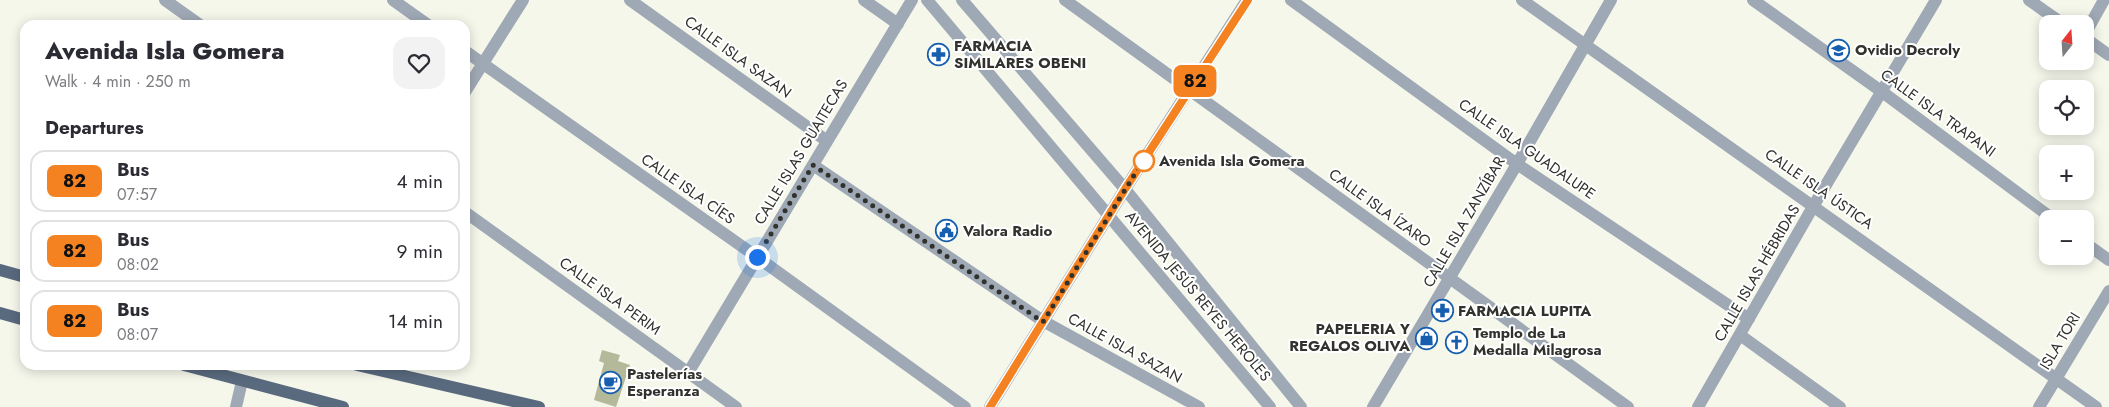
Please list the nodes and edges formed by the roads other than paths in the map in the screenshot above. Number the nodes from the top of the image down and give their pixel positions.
1 (164, 0) edge
2 (393, 0) edge
3 (523, 0) edge
4 (630, 0) edge
5 (864, 0) edge
6 (912, 0) edge
7 (927, 0) edge
8 (962, 0) edge
9 (1065, 0) edge
10 (1248, 0) edge
11 (1291, 0) edge
12 (1522, 0) edge
13 (1610, 0) edge
14 (1753, 0) edge
15 (1936, 0) edge
16 (2029, 0) edge
17 (2104, 0) edge
18 (178, 4) edge
19 (2051, 15) edge
20 (2094, 18) edge
21 (195, 20) edge
22 (421, 20) edge
23 (898, 24) junction
24 (2094, 44) edge
25 (1584, 45) junction
26 (470, 55) edge
27 (2109, 55) edge
28 (483, 64) junction
29 (470, 84) edge
30 (1189, 91) junction
31 (1881, 91) junction
32 (827, 141) junction
33 (1517, 164) junction
34 (813, 165) junction
35 (1125, 189) junction
36 (1814, 206) junction
37 (2041, 210) edge
38 (470, 216) edge
39 (1109, 216) junction
40 (2094, 249) edge
41 (757, 257) junction
42 (2109, 260) edge
43 (0, 270) edge
44 (20, 276) edge
45 (1450, 279) junction
46 (2109, 291) edge
47 (0, 313) edge
48 (20, 319) edge
49 (1749, 319) junction
50 (1043, 322) junction
51 (1740, 335) junction
52 (202, 370) edge
53 (379, 370) edge
54 (688, 373) junction
55 (2057, 378) junction
56 (242, 381) junction
57 (236, 407) edge
58 (344, 407) edge
59 (539, 407) edge
60 (736, 407) edge
61 (965, 407) edge
62 (990, 407) edge
63 (1199, 407) edge
64 (1270, 407) edge
65 (1301, 407) edge
66 (1373, 407) edge
67 (1628, 407) edge
68 (1698, 407) edge
69 (1840, 407) edge
70 (2039, 407) edge
71 (2096, 407) edge

1 - 18 street
2 - 22 street
3 - 28 street
4 - 32 street, CALLE ISLA SAZAN
5 - 23 street
6 - 23 street, CALLE ISLAS GUAITECAS
7 - 39 street, AVENIDA JESÚS REYES HEROLES
8 - 35 street, AVENIDA JESÚS REYES HEROLES
9 - 30 street, CALLE ISLA ÍZARO
10 - 30 street
11 - 33 street, CALLE ISLA GUADALUPE
12 - 25 street, CALLE ISLA ÚSTICA
13 - 25 street, CALLE ISLA ZANZÍBAR
14 - 31 street, CALLE ISLA TRAPANI
15 - 31 street, CALLE ISLAS HÉBRIDAS
16 - 19 street
17 - 20 street
18 - 21 street
23 - 32 street, CALLE ISLAS GUAITECAS
24 - 27 street
25 - 33 street, CALLE ISLA ZANZÍBAR
25 - 36 street, CALLE ISLA ÚSTICA
26 - 28 street, CALLE ISLA CÍES
28 - 29 street
28 - 41 street, CALLE ISLA CÍES
30 - 35 street
30 - 45 street, CALLE ISLA ÍZARO
31 - 36 street, CALLE ISLAS HÉBRIDAS
31 - 37 street, CALLE ISLA TRAPANI
32 - 34 street, CALLE ISLAS GUAITECAS
33 - 45 street, CALLE ISLA ZANZÍBAR
33 - 49 street, CALLE ISLA GUADALUPE
34 - 41 street, CALLE ISLAS GUAITECAS
34 - 50 street, CALLE ISLA SAZAN
35 - 39 street
35 - 65 street, AVENIDA JESÚS REYES HEROLES
36 - 49 street, CALLE ISLAS HÉBRIDAS
36 - 55 street, CALLE ISLA ÚSTICA
38 - 54 street, CALLE ISLA PERIM
39 - 50 street
39 - 64 street, AVENIDA JESÚS REYES HEROLES
40 - 42 street
41 - 54 street, CALLE ISLAS GUAITECAS
41 - 61 street, CALLE ISLA CÍES
43 - 44 main road
45 - 66 street, CALLE ISLA ZANZÍBAR
45 - 67 street, CALLE ISLA ÍZARO
46 - 55 street, ISLA TORI
47 - 48 main road
49 - 51 street, CALLE ISLAS HÉBRIDAS
50 - 62 street
50 - 63 street, CALLE ISLA SAZAN
51 - 68 street, CALLE ISLAS HÉBRIDAS
51 - 69 street
52 - 56 main road
53 - 59 main road
54 - 60 street, CALLE ISLA PERIM
55 - 70 street, ISLA TORI
55 - 71 street, CALLE ISLA ÚSTICA
56 - 57 street
56 - 58 main road

